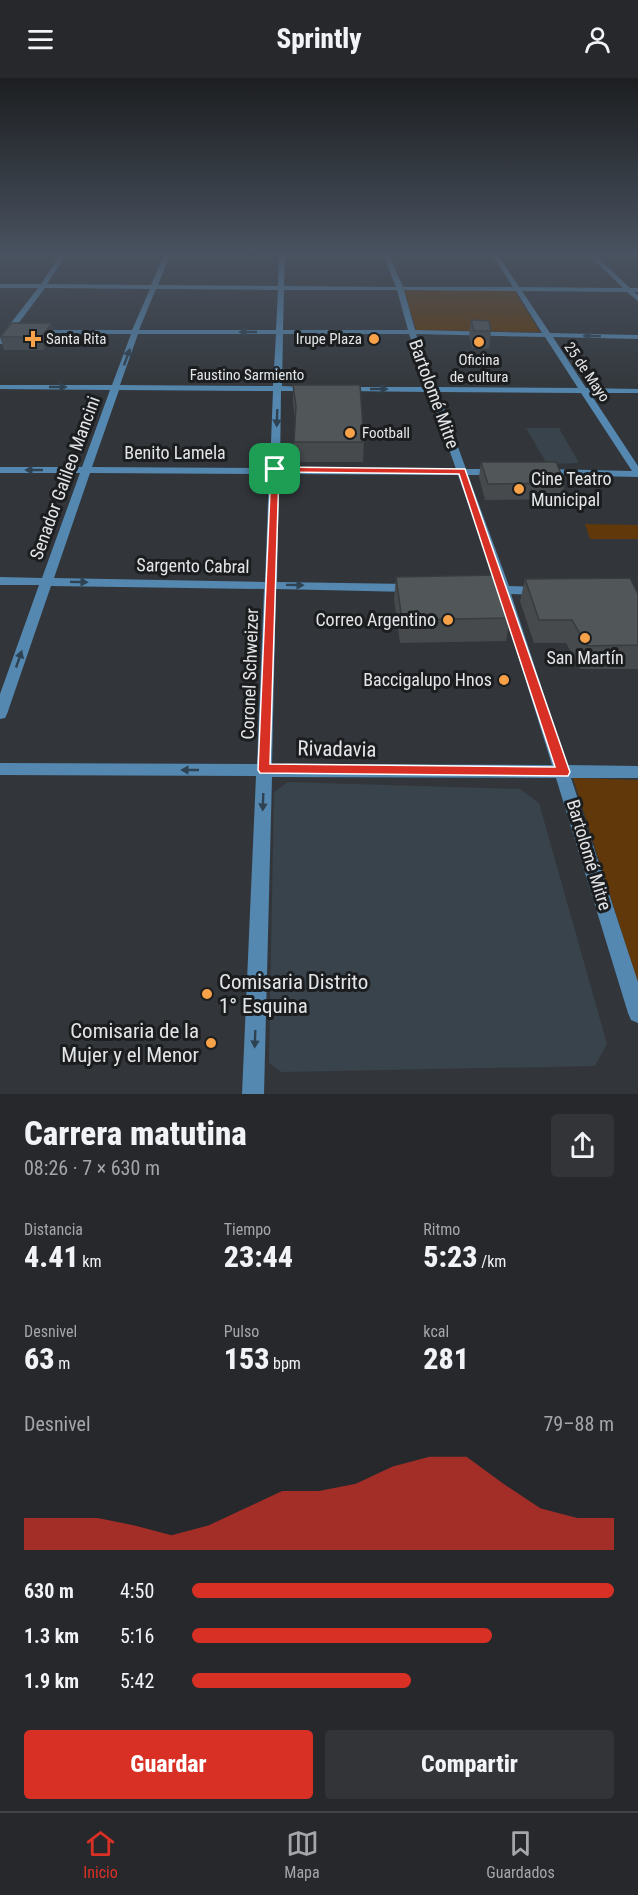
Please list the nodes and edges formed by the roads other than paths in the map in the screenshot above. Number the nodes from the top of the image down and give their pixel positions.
1 (29, 302) edge
2 (149, 302) edge
3 (281, 302) edge
4 (404, 302) edge
5 (526, 302) edge
6 (4, 332) edge
7 (20, 332) edge
8 (31, 332) edge
9 (135, 332) junction
10 (280, 332) junction
11 (412, 332) junction
12 (546, 335) junction
13 (638, 337) edge
14 (0, 342) edge
15 (0, 387) edge
16 (116, 387) junction
17 (278, 389) junction
18 (314, 389) edge
19 (338, 389) edge
20 (433, 390) junction
21 (583, 391) junction
22 (638, 391) edge
23 (275, 469) junction
24 (0, 470) edge
25 (86, 470) junction
26 (462, 471) junction
27 (509, 472) edge
28 (532, 472) edge
29 (638, 474) edge
30 (0, 581) edge
31 (45, 581) junction
32 (271, 585) junction
33 (422, 588) edge
34 (480, 589) edge
35 (504, 590) junction
36 (549, 591) edge
37 (0, 714) edge
38 (0, 769) edge
39 (264, 770) junction
40 (563, 772) junction
41 (638, 772) edge
42 (638, 1013) edge
43 (253, 1094) edge

1 - 6 street
2 - 9 street, Senador Galileo Mancini
3 - 10 street, Coronel Schweizer
4 - 11 street, Bartolomé Mitre
5 - 12 street, 25 de Mayo
6 - 7 street
6 - 14 street
8 - 9 street
10 -> 9 street
16 -> 9 street, Senador Galileo Mancini
10 - 11 street
10 - 17 street, Coronel Schweizer
11 - 12 street
11 - 20 street, Bartolomé Mitre
13 -> 12 street
12 - 21 street, 25 de Mayo
15 -> 16 street, Faustino Sarmiento
16 - 17 street, Faustino Sarmiento
16 - 25 street, Senador Galileo Mancini
17 - 18 street, Faustino Sarmiento
17 -> 23 street, Coronel Schweizer
19 -> 20 street
20 - 21 street
20 - 26 street, Bartolomé Mitre
21 - 22 street
21 - 29 street, 25 de Mayo
23 - 25 street, Benito Lamela
23 - 26 street, Benito Lamela
23 - 32 street, Coronel Schweizer
25 -> 24 street, Benito Lamela
25 - 31 street, Senador Galileo Mancini
26 - 27 street, Benito Lamela
26 - 35 street, Bartolomé Mitre
28 - 29 street
30 - 31 street, Sargento Cabral
31 -> 32 street, Sargento Cabral
37 -> 31 street, Senador Galileo Mancini
32 -> 33 street, Sargento Cabral
32 - 39 street, Coronel Schweizer
34 - 35 street
35 - 36 street
35 - 40 street, Bartolomé Mitre
39 -> 38 street, Rivadavia
39 - 40 street, Rivadavia
39 -> 43 street, Coronel Schweizer
40 - 41 street, Rivadavia
40 - 42 street, Bartolomé Mitre

